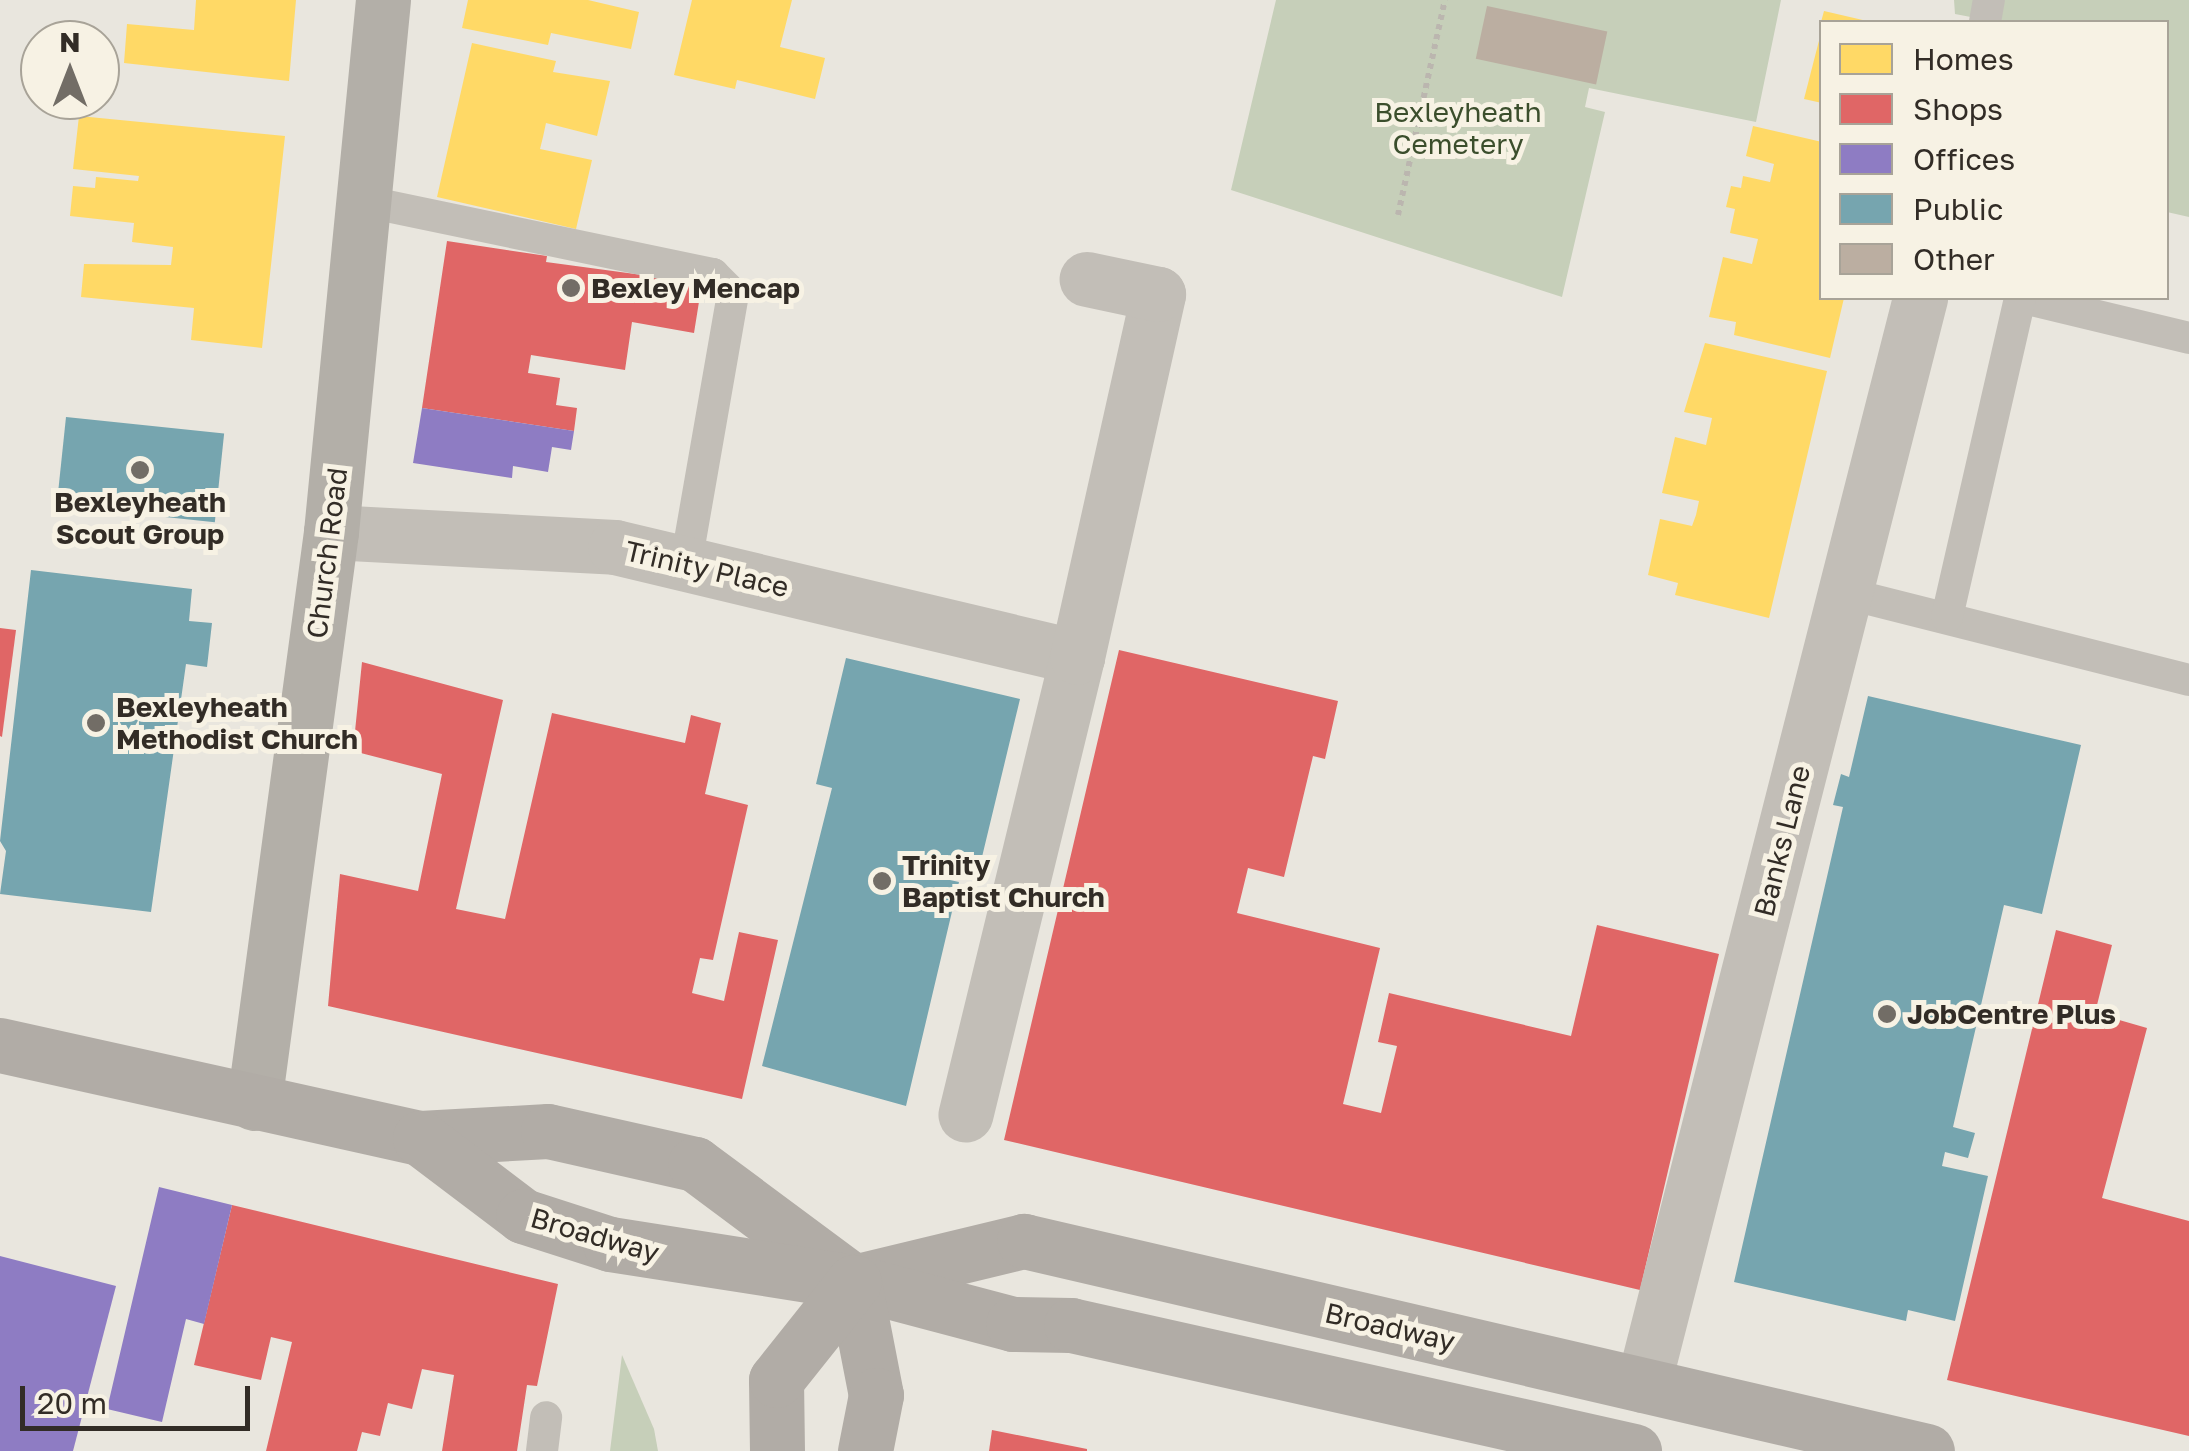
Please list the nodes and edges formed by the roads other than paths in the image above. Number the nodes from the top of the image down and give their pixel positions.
1 (383, 0) edge
2 (364, 201) junction
3 (1087, 279) dead end
4 (1919, 300) edge
5 (2021, 300) edge
6 (2029, 300) edge
7 (2189, 338) edge
8 (331, 532) junction
9 (686, 564) junction
10 (1846, 593) junction
11 (1948, 617) junction
12 (1077, 656) junction
13 (2189, 680) edge
14 (0, 1045) edge
15 (254, 1103) junction
16 (964, 1115) dead end
17 (420, 1138) junction
18 (854, 1282) junction
19 (1643, 1385) junction
20 (546, 1417) dead end
21 (542, 1451) edge
22 (777, 1451) edge
23 (865, 1451) edge
24 (1634, 1451) edge
25 (1927, 1451) edge

1 - 2 street, Church Road
2 - 8 street, Church Road
2 - 9 lane
3 - 12 street
4 - 10 street, Banks Lane
5 - 11 lane
6 - 7 lane
8 - 9 street, Trinity Place
8 - 15 street, Church Road
9 - 12 street, Trinity Place
10 - 11 lane
10 - 19 street, Banks Lane
11 - 13 lane
12 - 16 street
14 - 15 main road, Broadway
15 - 17 main road, Broadway
17 - 18 main road, Broadway
17 - 18 main road, Broadway
18 - 19 main road, Broadway
18 - 22 main road
18 - 23 main road
18 - 24 main road, Broadway
19 - 25 main road, Broadway
20 - 21 lane

